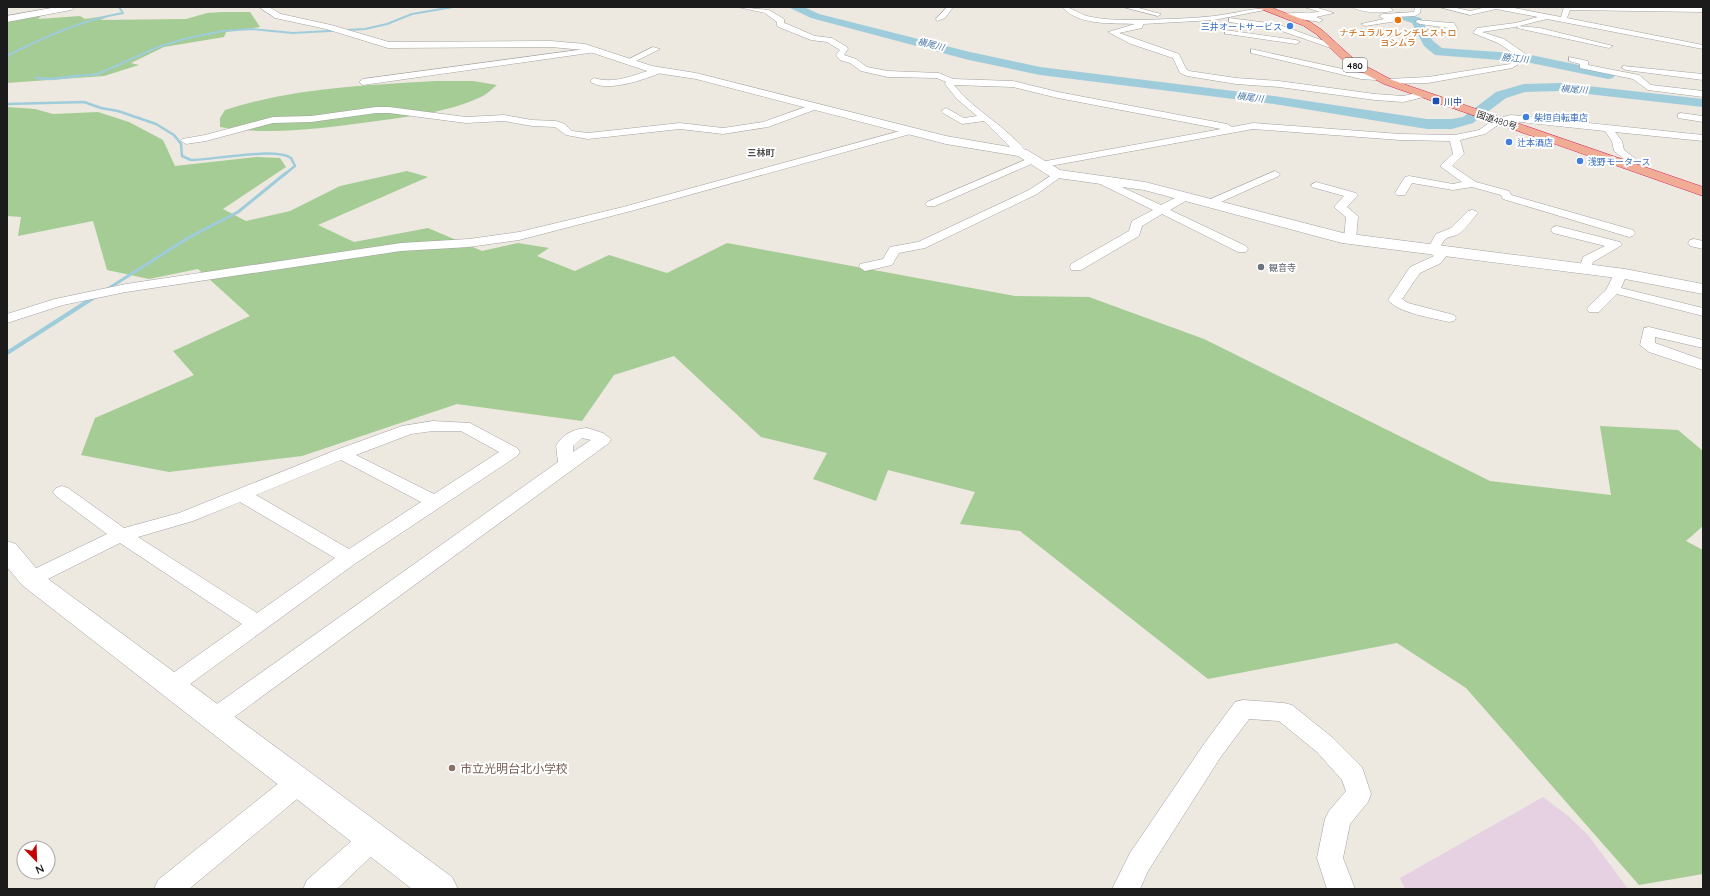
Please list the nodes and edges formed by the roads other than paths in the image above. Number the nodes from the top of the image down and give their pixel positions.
1 (71, 7) edge
2 (263, 7) edge
3 (741, 7) edge
4 (950, 7) edge
5 (1065, 7) edge
6 (1126, 7) edge
7 (1277, 7) edge
8 (1307, 7) edge
9 (1355, 7) edge
10 (1418, 7) edge
11 (1442, 7) edge
12 (1494, 7) edge
13 (1498, 7) edge
14 (1263, 8) edge
15 (1386, 8) edge
16 (1666, 8) edge
17 (1703, 10) edge
18 (1200, 12) dead end
19 (1400, 14) junction
20 (1285, 15) junction
21 (1307, 16) junction
22 (1546, 17) junction
23 (8, 18) edge
24 (1215, 18) junction
25 (940, 19) dead end
26 (1565, 20) junction
27 (1325, 21) dead end
28 (1141, 22) junction
29 (1365, 24) dead end
30 (1422, 26) dead end
31 (1513, 26) junction
32 (1556, 26) dead end
33 (1602, 27) junction
34 (1288, 31) junction
35 (1248, 35) junction
36 (1644, 36) junction
37 (1222, 38) dead end
38 (1576, 38) junction
39 (1276, 39) junction
40 (1240, 40) dead end
41 (1296, 42) dead end
42 (1628, 42) dead end
43 (1334, 46) junction
44 (1703, 47) edge
45 (1598, 48) dead end
46 (656, 49) dead end
47 (593, 50) junction
48 (1254, 51) dead end
49 (1572, 59) dead end
50 (627, 62) junction
51 (1585, 63) junction
52 (659, 70) junction
53 (1376, 77) junction
54 (1636, 77) junction
55 (1703, 77) edge
56 (594, 81) dead end
57 (363, 82) dead end
58 (952, 82) junction
59 (1388, 82) junction
60 (1703, 85) edge
61 (1703, 94) edge
62 (1421, 95) junction
63 (814, 107) junction
64 (946, 111) dead end
65 (1681, 116) dead end
66 (983, 118) junction
67 (1493, 119) junction
68 (1703, 120) edge
69 (1608, 128) junction
70 (1237, 129) junction
71 (911, 131) junction
72 (1455, 138) junction
73 (1703, 138) edge
74 (186, 141) dead end
75 (1010, 143) junction
76 (984, 147) junction
77 (1031, 159) junction
78 (1624, 164) junction
79 (1058, 174) junction
80 (1275, 174) dead end
81 (1100, 180) junction
82 (1472, 184) junction
83 (1316, 185) dead end
84 (1703, 192) edge
85 (1400, 193) dead end
86 (1505, 193) junction
87 (1185, 196) junction
88 (1545, 201) dead end
89 (1210, 203) junction
90 (931, 204) dead end
91 (1162, 210) junction
92 (1472, 213) dead end
93 (1557, 230) dead end
94 (1630, 233) dead end
95 (1350, 239) junction
96 (1242, 249) dead end
97 (1435, 250) junction
98 (866, 267) dead end
99 (1076, 267) dead end
100 (1584, 269) junction
101 (1620, 274) junction
102 (1703, 289) edge
103 (1615, 290) junction
104 (1675, 306) junction
105 (1594, 309) dead end
106 (1703, 312) edge
107 (1449, 318) dead end
108 (7, 319) edge
109 (1669, 319) dead end
110 (1703, 344) edge
111 (1703, 365) edge
112 (342, 454) junction
113 (566, 464) dead end
114 (62, 492) dead end
115 (242, 495) junction
116 (435, 502) junction
117 (120, 535) junction
118 (7, 550) edge
119 (349, 558) junction
120 (31, 579) junction
121 (258, 624) junction
122 (171, 686) junction
123 (215, 718) junction
124 (299, 782) junction
125 (373, 838) junction
126 (436, 888) edge
127 (168, 889) edge
128 (317, 889) edge
129 (1126, 889) edge
130 (1341, 889) edge

1 - 23 street
2 - 47 street
3 - 58 street
4 - 25 street
5 - 28 street
6 - 24 street
7 - 14 street
8 - 21 street
9 - 15 street
10 - 19 street
11 - 12 street
13 - 22 street
14 - 20 highway, 国道480号 / 480
14 - 24 street
15 - 19 street
16 - 17 street
16 - 26 street
18 - 24 street
19 - 29 street
19 - 30 street
20 - 21 street
20 - 43 highway, 国道480号 / 480
21 - 27 street
22 - 26 street
22 - 31 street
24 - 28 street
24 - 34 street
26 - 32 street
26 - 33 street
28 - 62 street
31 - 38 street
31 - 59 street
33 - 36 street
33 - 38 street
34 - 39 street
34 - 43 street
35 - 37 street
35 - 39 street
35 - 40 street
36 - 42 street
36 - 44 street
38 - 45 street
39 - 41 street
43 - 53 highway, 国道480号 / 480
46 - 50 street
47 - 50 street
47 - 57 street
48 - 53 street
49 - 51 street
50 - 52 street
51 - 54 street
51 - 55 street
52 - 56 street
52 - 63 street
53 - 59 highway, 国道480号 / 480
54 - 60 street
54 - 61 street
58 - 66 street
58 - 70 street
59 - 62 highway, 国道480号 / 480
62 - 67 highway, 国道480号 / 480
63 - 71 street
63 - 74 street
64 - 66 street
65 - 68 street
66 - 75 street
67 - 69 street
67 - 72 street
67 - 78 highway, 国道480号 / 480
69 - 73 street
69 - 78 street
70 - 72 street
70 - 77 street
71 - 76 street
71 - 108 street
72 - 82 street
75 - 76 street
75 - 77 street
76 - 77 street
77 - 79 street
77 - 90 street
78 - 84 highway, 国道480号 / 480
79 - 81 street
79 - 98 street
80 - 89 street
81 - 87 street
81 - 91 street
82 - 85 street
82 - 86 street
83 - 95 street
86 - 88 street
86 - 94 street
87 - 89 street
87 - 91 street
89 - 95 street
91 - 96 street
91 - 99 street
92 - 97 street
93 - 100 street
95 - 97 street
97 - 100 street
97 - 107 street
100 - 101 street
101 - 102 street
101 - 103 street
103 - 104 street
103 - 105 street
104 - 106 street
104 - 109 street
110 - 111 street
112 - 115 street
112 - 116 street
112 - 116 street
113 - 123 street
114 - 117 street
115 - 117 street
115 - 119 street
116 - 119 street
117 - 120 street
117 - 121 street
118 - 120 street
119 - 121 street
120 - 122 street
121 - 122 street
122 - 123 street
123 - 124 street
124 - 125 street
124 - 127 street
125 - 126 street
125 - 128 street
129 - 130 street

